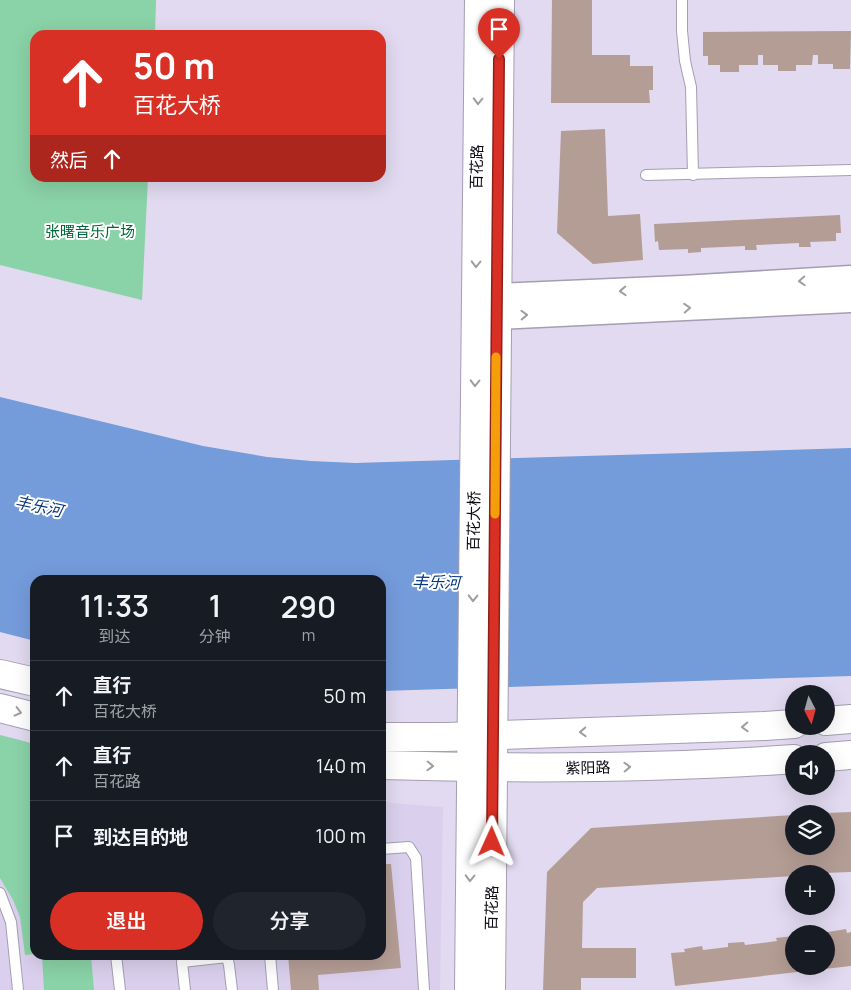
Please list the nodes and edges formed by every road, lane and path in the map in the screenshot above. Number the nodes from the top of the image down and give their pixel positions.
1 (478, 0) edge
2 (500, 0) edge
3 (682, 0) edge
4 (851, 170) edge
5 (646, 175) dead end
6 (693, 175) junction
7 (851, 280) edge
8 (851, 300) edge
9 (486, 316) junction
10 (0, 674) edge
11 (30, 681) edge
12 (483, 706) joint
13 (0, 708) edge
14 (30, 716) edge
15 (851, 719) edge
16 (835, 720) edge
17 (785, 725) edge
18 (482, 736) junction
19 (386, 737) edge
20 (851, 755) edge
21 (835, 756) edge
22 (785, 760) edge
23 (386, 765) edge
24 (482, 768) junction
25 (386, 849) edge
26 (0, 893) edge
27 (117, 960) edge
28 (200, 960) edge
29 (228, 960) edge
30 (270, 960) edge
31 (18, 990) edge
32 (120, 990) edge
33 (185, 990) edge
34 (232, 990) edge
35 (273, 990) edge
36 (424, 990) edge
37 (469, 990) edge
38 (491, 990) edge

1 -> 9 main road, 百花路
2 - 9 main road, 百花路
3 - 6 lane
4 - 6 lane
5 - 6 lane
7 -> 9 street
9 -> 8 street
9 - 12 main road, 百花大桥
10 - 11 main road
12 - 18 main road, 百花路
13 -> 14 main road
15 - 16 main road
17 -> 18 main road
18 - 19 main road
18 - 24 main road, 百花路
20 - 21 main road
24 -> 22 main road, 紫阳路
23 -> 24 main road, 紫阳路
24 -> 37 main road, 百花路
24 - 38 main road, 百花路
25 - 36 lane
26 - 31 lane
27 - 32 lane
28 - 33 lane
29 - 34 lane
30 - 35 lane

